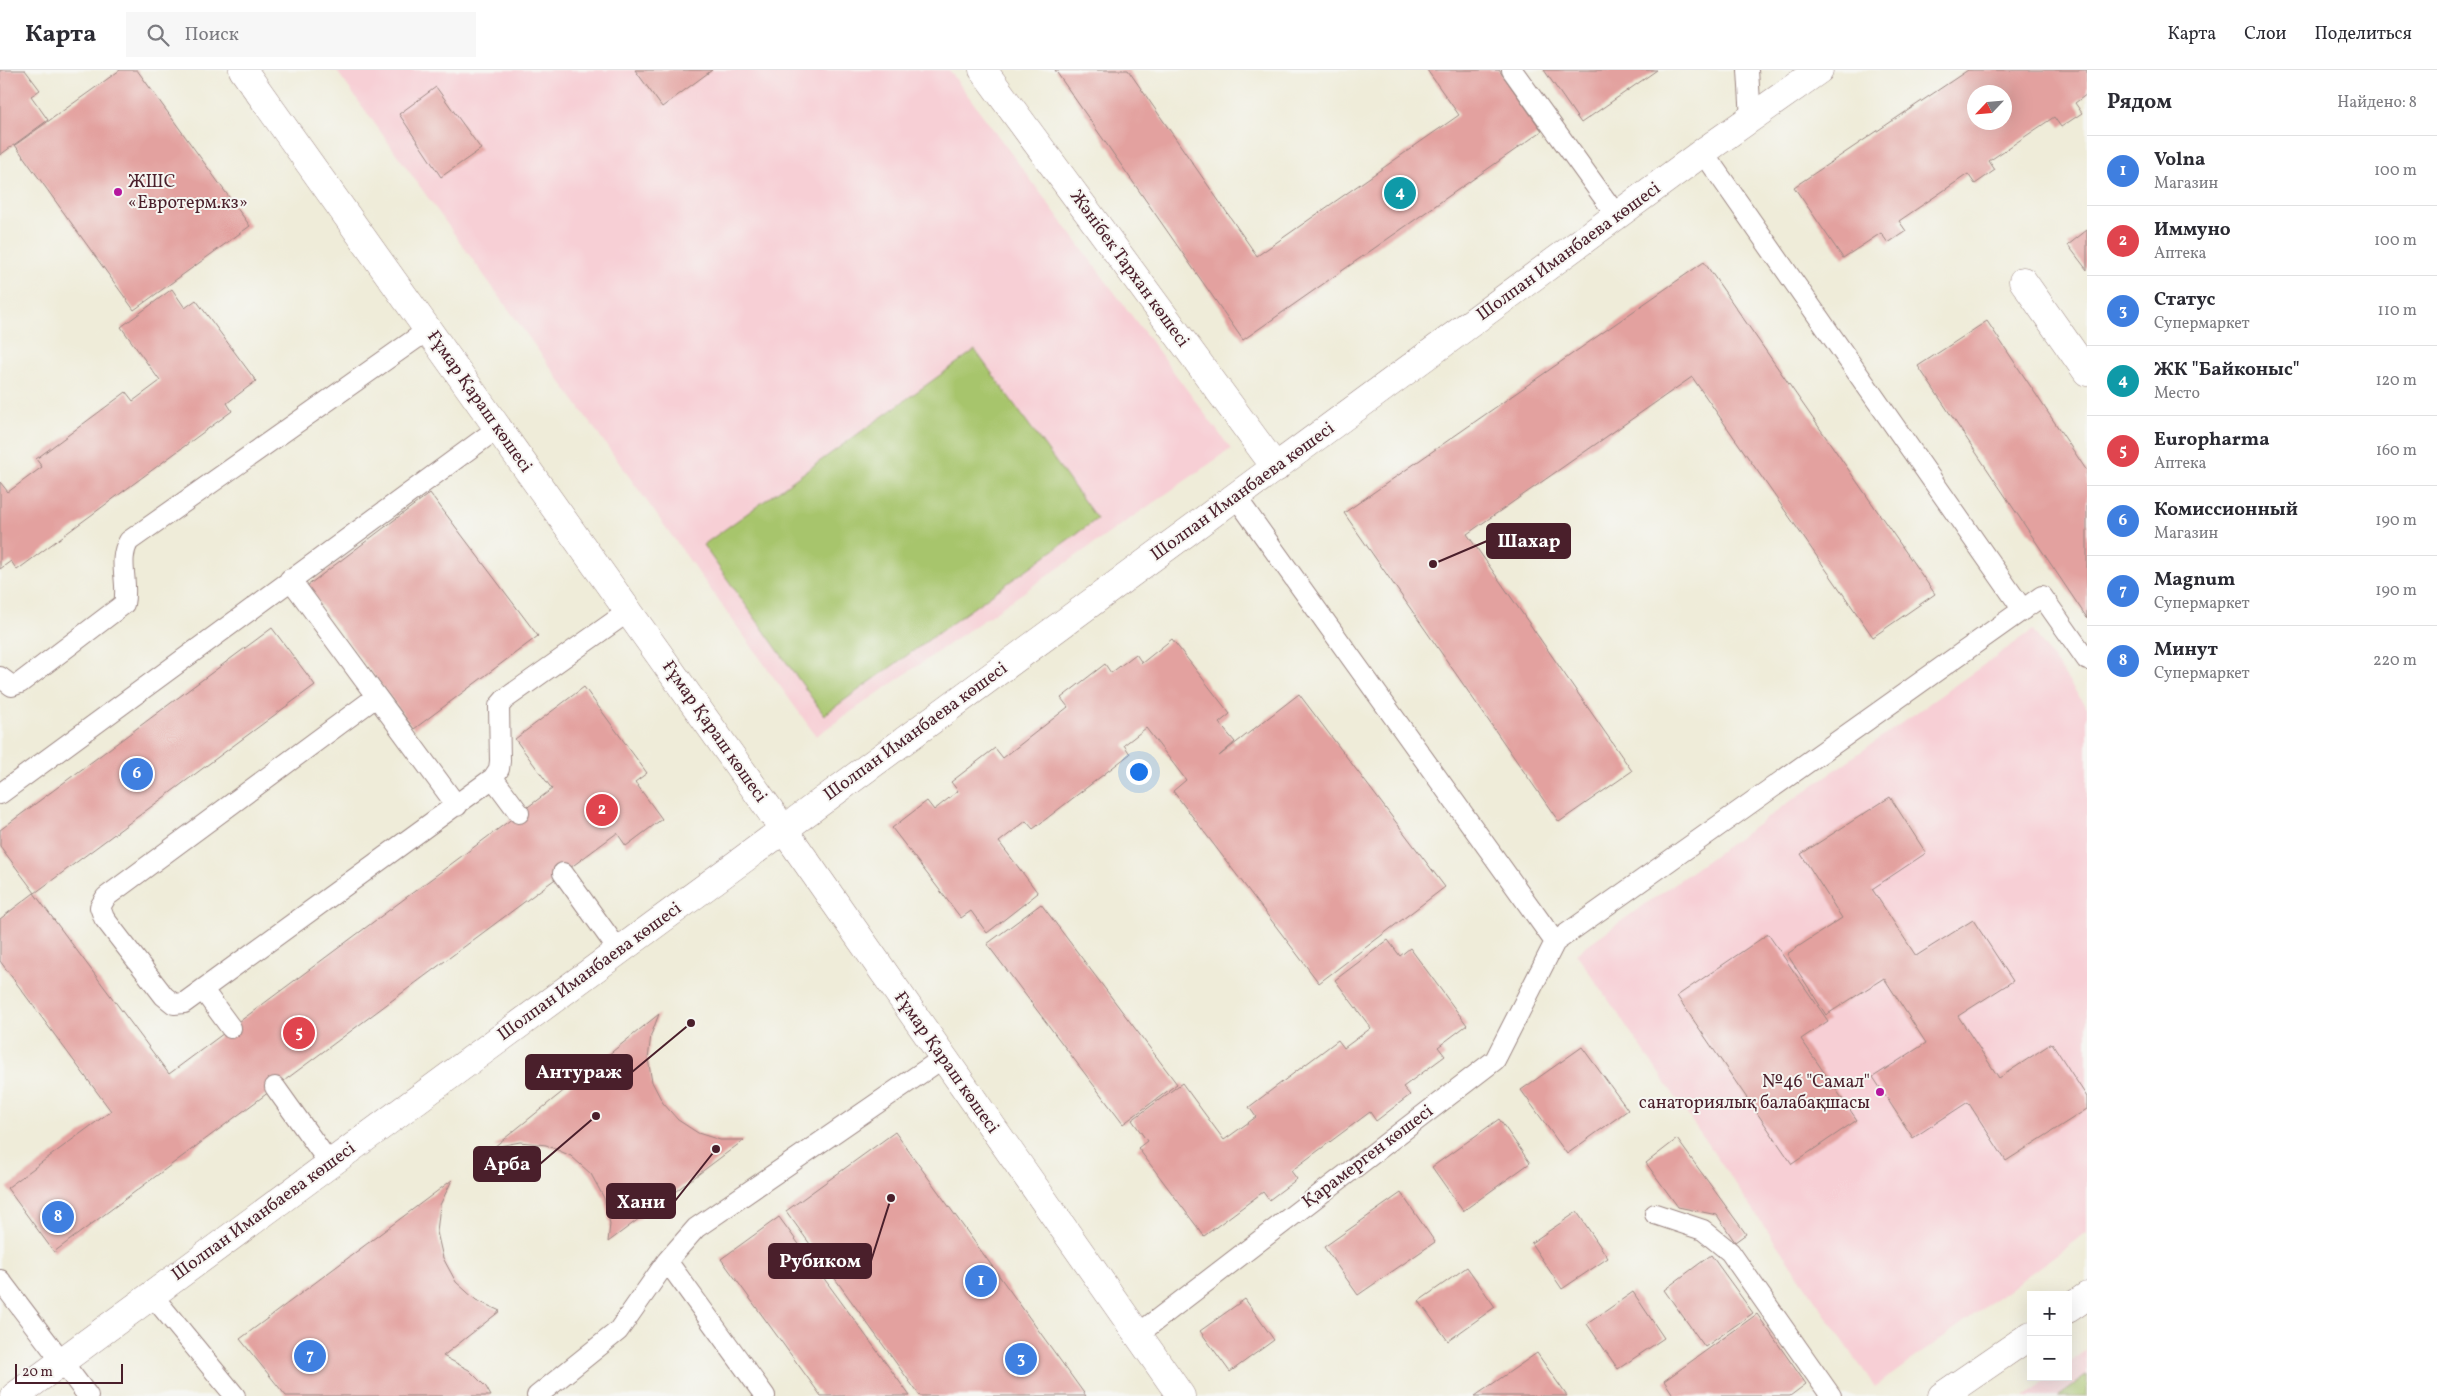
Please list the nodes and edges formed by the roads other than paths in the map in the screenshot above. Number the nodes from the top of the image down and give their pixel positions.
1 (243, 70) edge
2 (983, 70) edge
3 (1512, 70) edge
4 (1748, 70) edge
5 (1819, 70) edge
6 (1751, 119) junction
7 (1704, 152) junction
8 (1617, 216) junction
9 (2023, 281) dead end
10 (428, 330) junction
11 (2087, 372) edge
12 (498, 428) junction
13 (1276, 468) junction
14 (1236, 497) junction
15 (290, 579) junction
16 (2023, 610) junction
17 (629, 611) junction
18 (2087, 660) edge
19 (0, 677) edge
20 (376, 697) junction
21 (493, 778) junction
22 (0, 794) edge
23 (456, 806) junction
24 (519, 813) dead end
25 (784, 830) junction
26 (563, 874) dead end
27 (1554, 942) junction
28 (619, 951) junction
29 (202, 990) junction
30 (231, 1028) dead end
31 (943, 1058) junction
32 (275, 1088) dead end
33 (330, 1164) junction
34 (1655, 1214) dead end
35 (668, 1261) junction
36 (0, 1280) edge
37 (152, 1295) junction
38 (2087, 1296) edge
39 (2072, 1306) edge
40 (1136, 1334) junction
41 (2028, 1336) edge
42 (62, 1361) junction
43 (15, 1396) edge
44 (88, 1396) edge
45 (235, 1396) edge
46 (536, 1396) edge
47 (765, 1396) edge
48 (1181, 1396) edge
49 (1831, 1396) edge
50 (1942, 1396) edge

1 - 10 street, Ғұмар Қараш көшесі
2 - 13 street, Жәнібек Тархан көшесі
3 - 8 lane
4 - 6 lane
5 - 6 street, Шолпан Иманбаева көшесі
6 - 7 street, Шолпан Иманбаева көшесі
7 - 8 street, Шолпан Иманбаева көшесі
7 - 16 lane
8 - 13 street, Шолпан Иманбаева көшесі
9 - 11 street
10 - 12 street, Ғұмар Қараш көшесі
10 - 19 lane
12 - 15 lane
12 - 17 street, Ғұмар Қараш көшесі
13 - 14 street, Шолпан Иманбаева көшесі
14 - 25 street, Шолпан Иманбаева көшесі
14 - 27 lane
15 - 20 lane
15 - 22 lane
16 - 18 lane
16 - 27 lane
17 - 21 lane
17 - 25 street, Ғұмар Қараш көшесі
20 - 23 lane
20 - 29 lane
21 - 23 lane
21 - 24 lane
23 - 29 lane
25 - 28 street, Шолпан Иманбаева көшесі
25 - 31 street, Ғұмар Қараш көшесі
26 - 28 lane
27 - 40 lane, Қарамерген көшесі
28 - 33 street, Шолпан Иманбаева көшесі
29 - 30 lane
31 - 35 lane
31 - 40 street, Ғұмар Қараш көшесі
32 - 33 lane
33 - 37 street, Шолпан Иманбаева көшесі
34 - 49 lane
35 - 46 lane
35 - 47 lane
36 - 42 lane
37 - 42 street, Шолпан Иманбаева көшесі
37 - 45 lane
38 - 39 street
40 - 48 street, Ғұмар Қараш көшесі
41 - 50 street
42 - 43 street, Шолпан Иманбаева көшесі
42 - 44 lane

